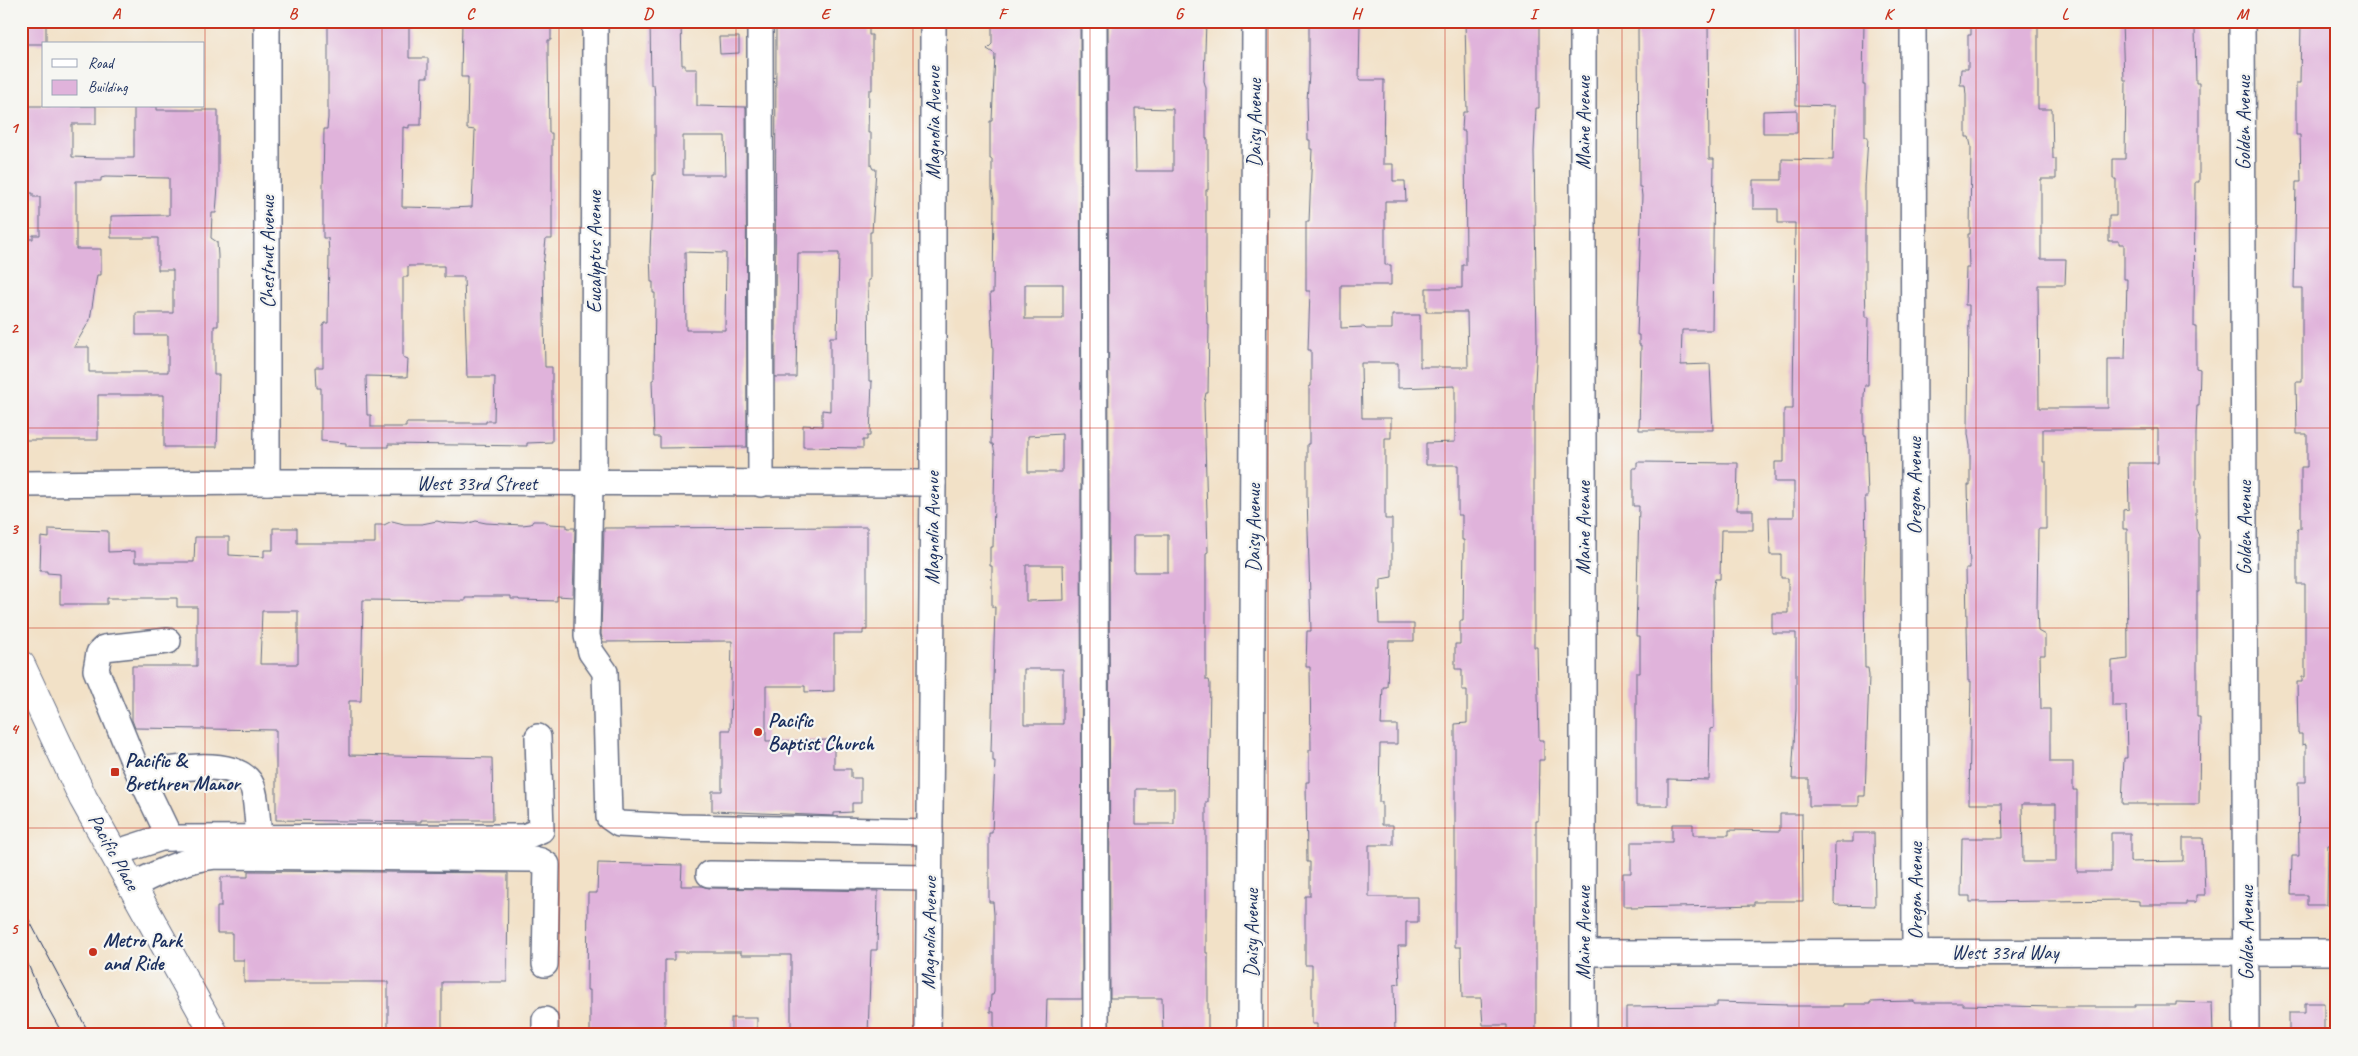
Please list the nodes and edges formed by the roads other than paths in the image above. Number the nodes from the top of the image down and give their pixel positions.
1 (267, 21) edge
2 (595, 21) edge
3 (760, 21) edge
4 (932, 21) edge
5 (1094, 21) edge
6 (1255, 21) edge
7 (1582, 21) edge
8 (1913, 21) edge
9 (2242, 21) edge
10 (267, 482) junction
11 (933, 483) junction
12 (21, 484) edge
13 (592, 484) junction
14 (761, 484) junction
15 (168, 641) dead end
16 (21, 665) edge
17 (538, 737) dead end
18 (140, 776) junction
19 (930, 832) junction
20 (170, 838) junction
21 (259, 838) junction
22 (115, 853) junction
23 (709, 874) dead end
24 (929, 877) junction
25 (132, 885) junction
26 (1916, 951) junction
27 (2337, 952) edge
28 (1583, 953) junction
29 (2246, 953) junction
30 (545, 964) dead end
31 (215, 1035) edge
32 (928, 1035) edge
33 (1096, 1035) edge
34 (1250, 1035) edge
35 (1584, 1035) edge
36 (2246, 1035) edge

1 - 10 street, Chestnut Avenue
2 - 13 street, Eucalyptus Avenue
3 - 14 street
4 - 11 street, Magnolia Avenue
5 - 33 street
6 - 34 street, Daisy Avenue
7 - 28 street, Maine Avenue
8 - 26 street, Oregon Avenue
9 - 29 street, Golden Avenue
10 - 12 street, West 33rd Street
10 - 13 street, West 33rd Street
11 - 14 street, West 33rd Street
11 - 19 street, Magnolia Avenue
13 - 14 street, West 33rd Street
13 - 19 street, Eucalyptus Avenue
15 - 18 street
16 - 22 main road, Pacific Place
17 - 21 street
18 - 20 street
18 - 21 street
19 - 24 street, Magnolia Avenue
20 - 21 street
20 - 22 street
22 - 25 main road, Pacific Place
23 - 24 street
24 - 32 street, Magnolia Avenue
25 - 30 street
25 - 31 main road, Pacific Place
26 - 28 street, West 33rd Way
26 - 29 street, West 33rd Way
27 - 29 street, West 33rd Way
28 - 35 street, Maine Avenue
29 - 36 street, Golden Avenue

